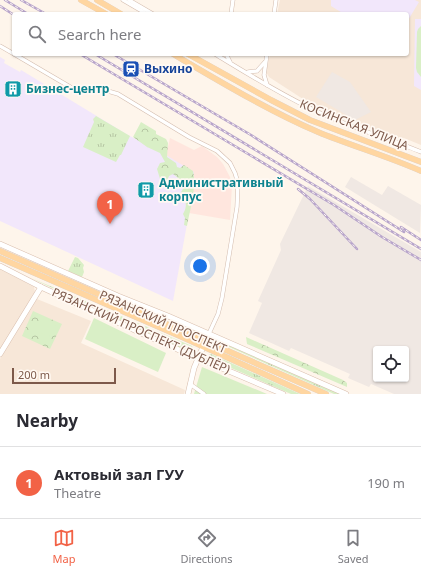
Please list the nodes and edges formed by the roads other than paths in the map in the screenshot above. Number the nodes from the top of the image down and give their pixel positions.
1 (81, 0) edge
2 (97, 0) edge
3 (123, 0) edge
4 (129, 0) edge
5 (233, 0) edge
6 (276, 0) edge
7 (102, 12) edge
8 (118, 12) edge
9 (144, 12) edge
10 (150, 12) edge
11 (231, 12) edge
12 (274, 12) edge
13 (0, 46) edge
14 (12, 53) edge
15 (17, 56) edge
16 (177, 56) edge
17 (192, 56) edge
18 (218, 56) edge
19 (227, 56) edge
20 (266, 56) edge
21 (265, 62) junction
22 (230, 63) junction
23 (247, 72) junction
24 (267, 85) junction
25 (421, 152) edge
26 (421, 162) edge
27 (421, 171) edge
28 (0, 244) edge
29 (0, 251) edge
30 (0, 258) edge
31 (0, 266) edge
32 (41, 287) junction
33 (209, 334) junction
34 (206, 340) junction
35 (203, 347) junction
36 (0, 354) edge
37 (198, 358) junction
38 (190, 384) junction
39 (188, 394) edge
40 (204, 394) edge
41 (283, 394) edge
42 (308, 394) edge
43 (326, 394) edge
44 (346, 394) edge

1 - 7 main road
2 - 8 main road
3 - 9 street
4 - 10 street
5 - 11 street
6 - 12 street
13 - 14 street
15 - 33 street
16 - 27 main road
17 - 26 main road
18 - 22 street, КОСИНСКАЯ УЛИЦА
19 - 22 street
20 - 21 street
21 - 23 street
21 - 24 street
22 - 23 street, КОСИНСКАЯ УЛИЦА
23 - 24 street, КОСИНСКАЯ УЛИЦА
24 - 25 street, КОСИНСКАЯ УЛИЦА
28 - 33 street, РЯЗАНСКИЙ ПРОСПЕКТ (ДУБЛЁР)
29 - 34 main road, РЯЗАНСКИЙ ПРОСПЕКТ
30 - 35 main road, РЯЗАНСКИЙ ПРОСПЕКТ
31 - 32 street, РЯЗАНСКИЙ ПРОСПЕКТ (ДУБЛЁР)
32 - 36 street
32 - 37 street, РЯЗАНСКИЙ ПРОСПЕКТ (ДУБЛЁР)
33 - 34 street
33 - 44 street, РЯЗАНСКИЙ ПРОСПЕКТ (ДУБЛЁР)
34 - 35 street
34 - 43 main road, РЯЗАНСКИЙ ПРОСПЕКТ
35 - 37 street
35 - 42 main road, РЯЗАНСКИЙ ПРОСПЕКТ
37 - 38 street
37 - 41 street, РЯЗАНСКИЙ ПРОСПЕКТ (ДУБЛЁР)
38 - 39 street
38 - 40 street

